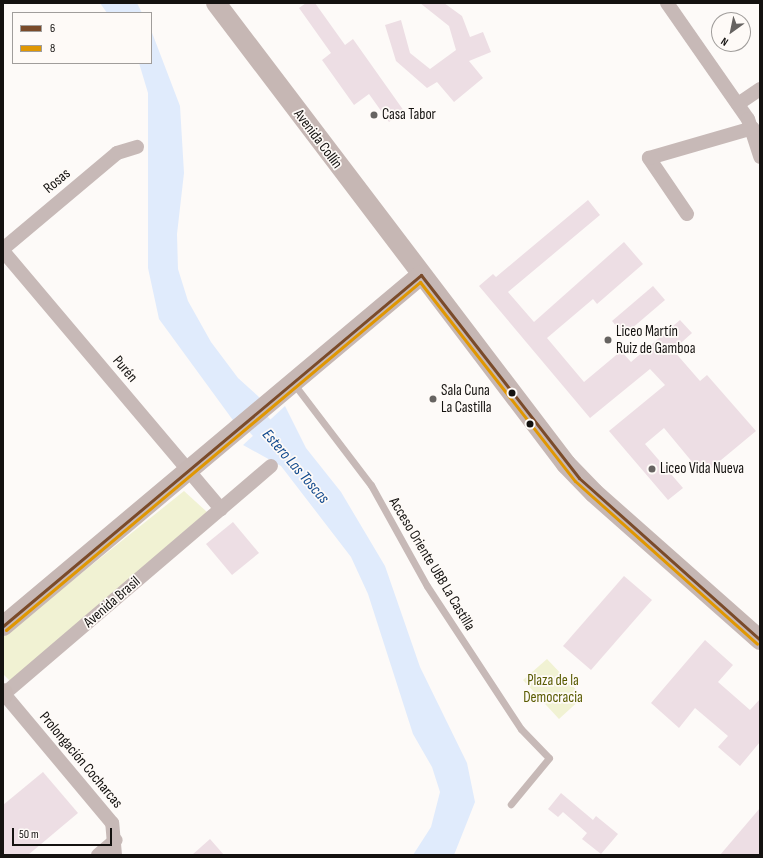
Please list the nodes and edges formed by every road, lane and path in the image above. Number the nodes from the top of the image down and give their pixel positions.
1 (216, 3) edge
2 (667, 3) edge
3 (760, 89) edge
4 (738, 104) junction
5 (753, 128) junction
6 (137, 147) dead end
7 (760, 156) edge
8 (687, 214) dead end
9 (3, 250) edge
10 (421, 275) junction
11 (288, 386) junction
12 (271, 466) dead end
13 (188, 470) junction
14 (221, 509) junction
15 (3, 626) edge
16 (760, 640) edge
17 (3, 694) edge
18 (511, 804) dead end
19 (116, 840) junction
20 (98, 855) edge
21 (115, 855) edge

1 - 10 main road, Avenida Collín
2 - 4 street
3 - 4 street
4 - 5 street
5 - 7 street
5 - 8 street
6 - 9 street, Rosas
9 - 13 street, Purén
10 - 11 main road
10 - 16 main road, Avenida Collín
11 - 13 main road
11 - 18 lane, Acceso Oriente UBB La Castilla
12 - 14 street, Avenida Brasil
13 - 14 street, Purén
13 - 15 main road
14 - 17 street, Avenida Brasil
17 - 19 street, Prolongación Cocharcas
19 - 20 street
19 - 21 street, Prolongación Cocharcas

